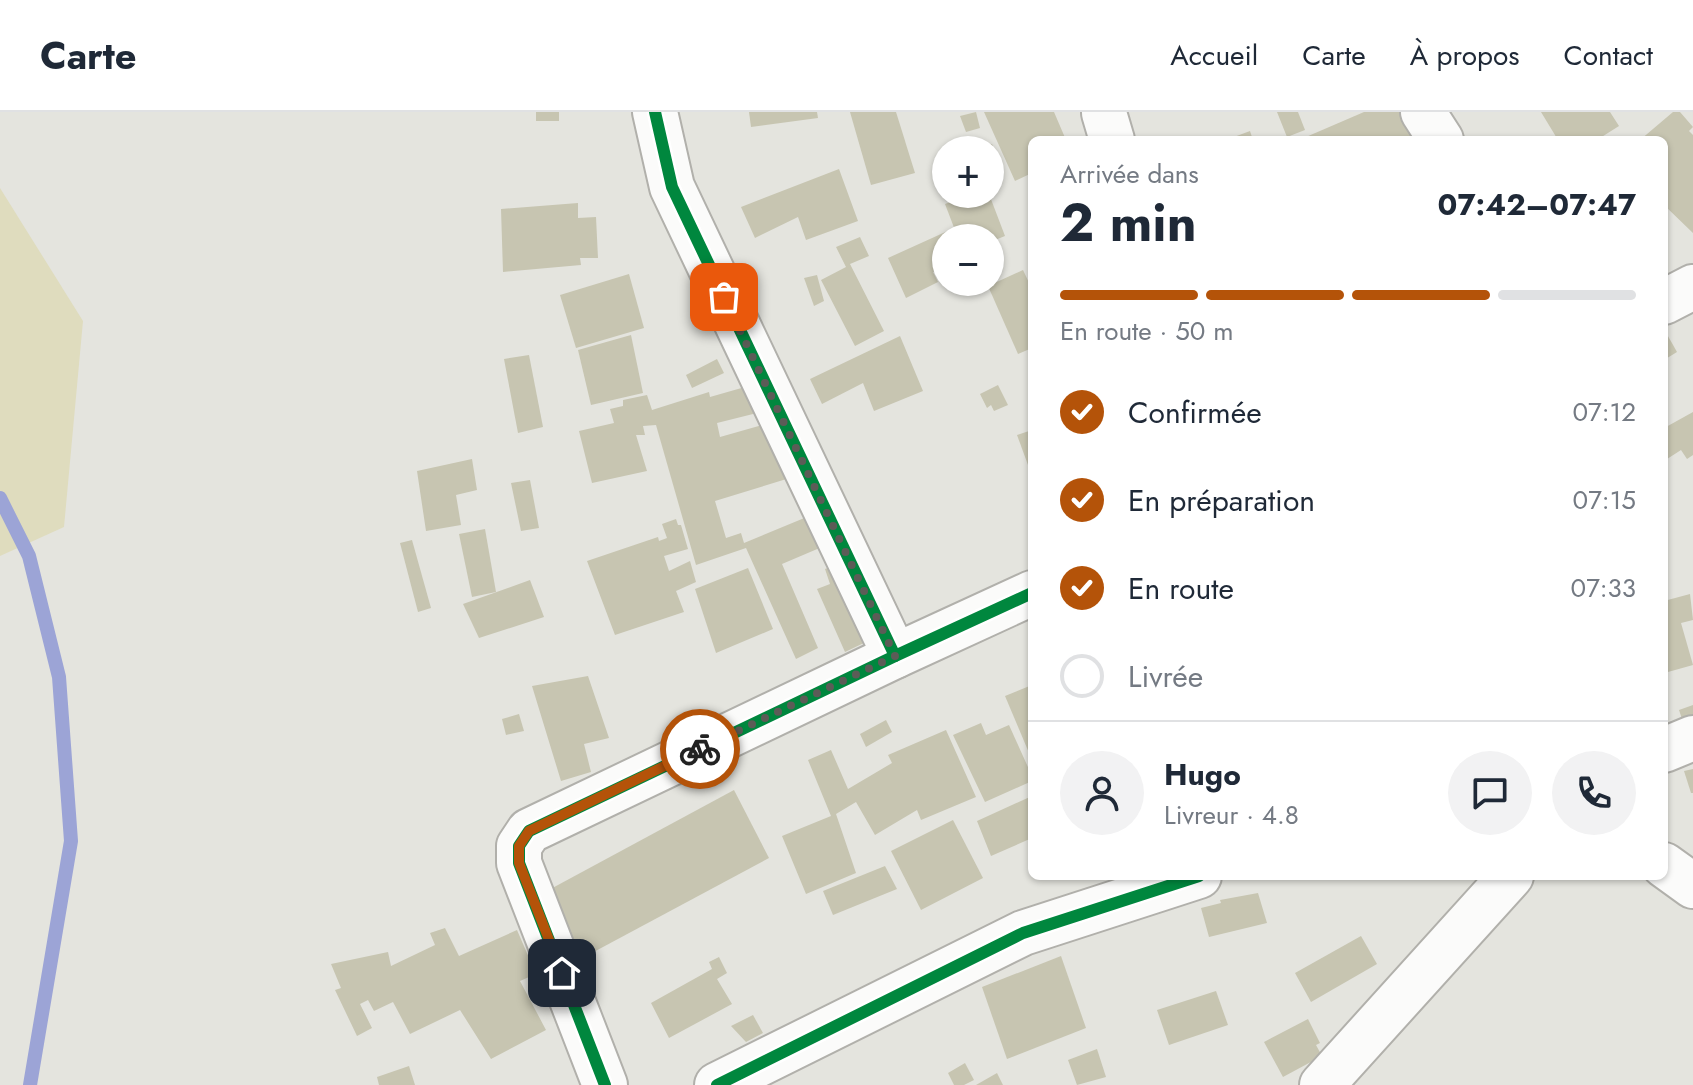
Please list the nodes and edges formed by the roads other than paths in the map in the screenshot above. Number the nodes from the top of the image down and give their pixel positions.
1 (655, 112) edge
2 (1423, 112) edge
3 (1438, 136) edge
4 (1693, 287) edge
5 (1668, 300) edge
6 (1028, 595) edge
7 (895, 656) junction
8 (1693, 738) edge
9 (1668, 748) edge
10 (1668, 868) edge
11 (1187, 880) edge
12 (1507, 880) edge
13 (1693, 886) edge
14 (605, 1085) edge
15 (717, 1085) edge
16 (1322, 1085) edge

1 - 7 street
2 - 3 street
4 - 5 street
6 - 7 street
7 - 14 street
8 - 9 street
10 - 13 street
11 - 15 street
12 - 16 street

